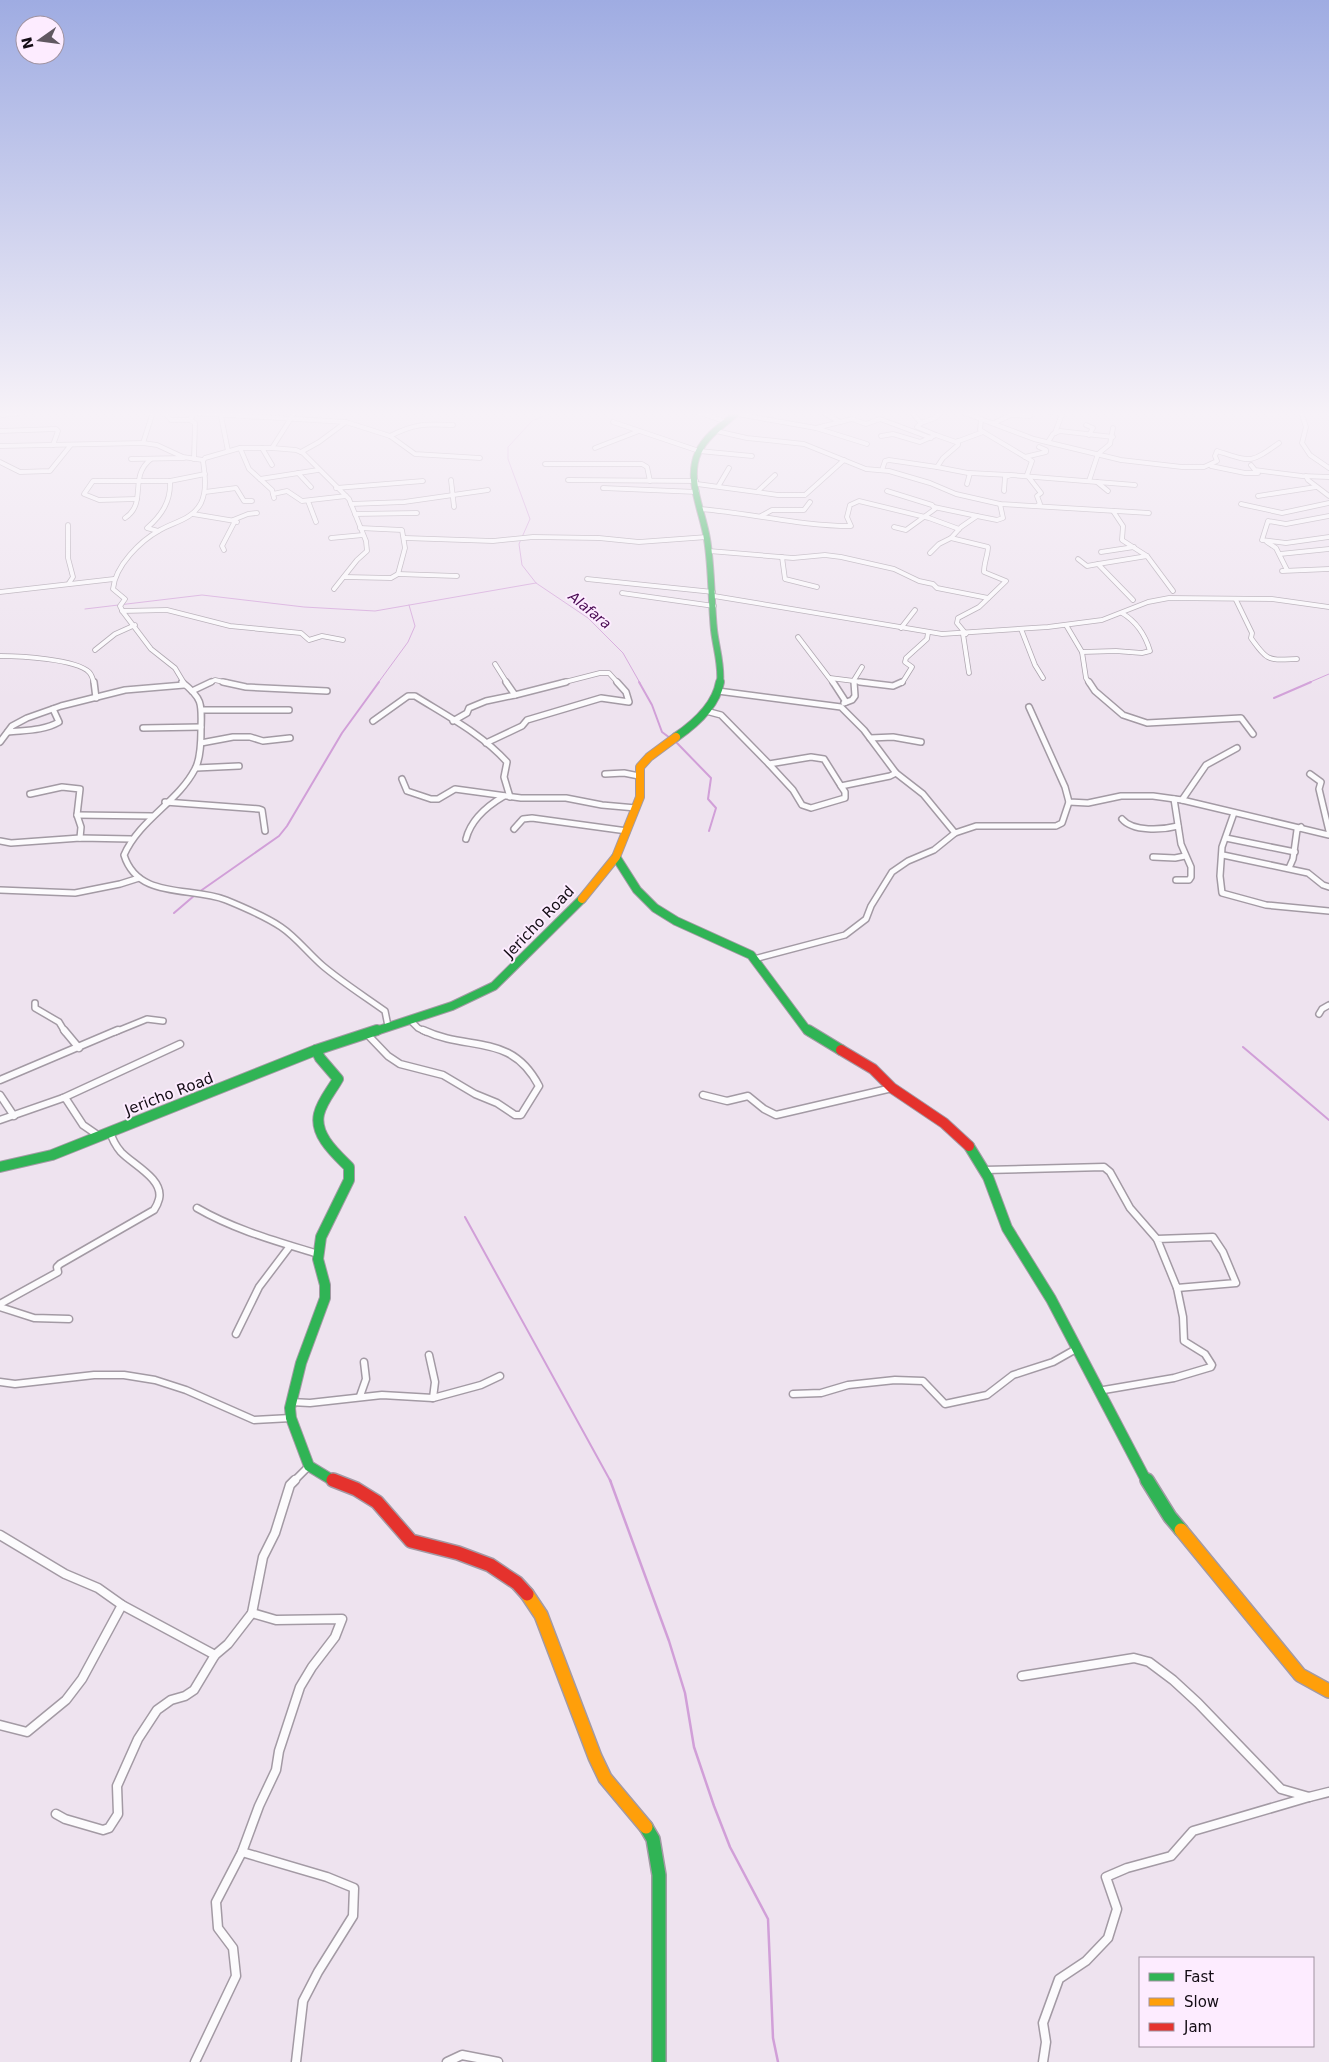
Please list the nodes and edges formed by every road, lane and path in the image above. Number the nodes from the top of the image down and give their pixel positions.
1 (134, 508) edge
2 (164, 508) edge
3 (198, 508) edge
4 (311, 508) edge
5 (353, 508) edge
6 (807, 508) edge
7 (849, 508) edge
8 (889, 508) edge
9 (935, 508) edge
10 (940, 508) edge
11 (1000, 508) edge
12 (1071, 508) edge
13 (1255, 508) edge
14 (1302, 508) edge
15 (700, 509) joint
16 (1113, 511) junction
17 (1149, 512) dead end
18 (256, 513) dead end
19 (417, 513) dead end
20 (193, 514) junction
21 (356, 514) junction
22 (761, 516) junction
23 (977, 516) junction
24 (1329, 516) edge
25 (925, 517) junction
26 (125, 518) dead end
27 (233, 520) junction
28 (316, 522) dead end
29 (68, 525) dead end
30 (894, 527) dead end
31 (360, 528) junction
32 (959, 529) junction
33 (158, 531) junction
34 (363, 535) junction
35 (707, 537) junction
36 (1329, 537) edge
37 (331, 538) dead end
38 (405, 538) junction
39 (950, 538) junction
40 (1267, 542) junction
41 (1134, 547) junction
42 (224, 550) dead end
43 (1329, 550) edge
44 (709, 551) junction
45 (1101, 552) dead end
46 (930, 553) dead end
47 (1280, 554) junction
48 (1147, 556) junction
49 (782, 557) junction
50 (1078, 559) dead end
51 (1098, 564) junction
52 (1329, 569) edge
53 (398, 574) junction
54 (457, 576) dead end
55 (344, 577) junction
56 (114, 579) junction
57 (587, 579) dead end
58 (69, 584) junction
59 (817, 587) dead end
60 (334, 589) dead end
61 (1173, 590) dead end
62 (0, 592) edge
63 (622, 594) dead end
64 (714, 594) junction
65 (988, 598) junction
66 (1133, 600) dead end
67 (1236, 600) junction
68 (121, 606) junction
69 (714, 606) junction
70 (1329, 607) edge
71 (915, 610) dead end
72 (1122, 613) junction
73 (135, 625) junction
74 (1066, 625) junction
75 (901, 628) junction
76 (1021, 629) junction
77 (928, 633) junction
78 (965, 634) junction
79 (798, 637) dead end
80 (344, 640) dead end
81 (95, 650) dead end
82 (1082, 652) junction
83 (0, 656) edge
84 (1297, 659) dead end
85 (495, 664) dead end
86 (862, 666) dead end
87 (969, 673) dead end
88 (830, 678) junction
89 (1043, 678) dead end
90 (854, 680) junction
91 (184, 685) junction
92 (192, 690) junction
93 (327, 691) dead end
94 (718, 691) junction
95 (515, 695) junction
96 (96, 698) junction
97 (846, 702) junction
98 (839, 706) junction
99 (1029, 708) dead end
100 (52, 709) junction
101 (202, 710) junction
102 (289, 710) dead end
103 (706, 711) junction
104 (373, 721) dead end
105 (454, 721) junction
106 (143, 728) dead end
107 (201, 728) junction
108 (8, 732) junction
109 (1252, 734) dead end
110 (290, 738) dead end
111 (870, 738) junction
112 (0, 742) edge
113 (921, 742) dead end
114 (200, 743) junction
115 (486, 743) junction
116 (1237, 748) dead end
117 (769, 764) junction
118 (239, 766) dead end
119 (196, 768) junction
120 (896, 773) junction
121 (604, 774) dead end
122 (1310, 774) dead end
123 (639, 776) junction
124 (402, 779) dead end
125 (841, 786) junction
126 (30, 794) dead end
127 (1327, 794) dead end
128 (504, 796) junction
129 (510, 797) junction
130 (1320, 797) junction
131 (1174, 799) junction
132 (1182, 800) junction
133 (166, 802) junction
134 (1070, 802) junction
135 (636, 808) junction
136 (1234, 813) junction
137 (77, 815) junction
138 (152, 816) junction
139 (1122, 819) dead end
140 (1178, 826) junction
141 (1301, 827) junction
142 (514, 829) dead end
143 (627, 831) junction
144 (265, 832) dead end
145 (955, 833) junction
146 (1329, 833) edge
147 (80, 838) junction
148 (1226, 838) junction
149 (131, 839) junction
150 (466, 839) dead end
151 (0, 841) edge
152 (1295, 852) junction
153 (1222, 855) junction
154 (1185, 856) junction
155 (616, 857) junction
156 (1153, 857) dead end
157 (1290, 868) junction
158 (139, 878) junction
159 (1176, 880) dead end
160 (1329, 886) edge
161 (0, 890) edge
162 (1329, 910) edge
163 (754, 958) junction
164 (35, 1003) dead end
165 (1329, 1005) edge
166 (1318, 1014) dead end
167 (410, 1020) junction
168 (163, 1021) dead end
169 (388, 1026) junction
170 (366, 1033) junction
171 (180, 1044) dead end
172 (79, 1048) junction
173 (316, 1050) junction
174 (0, 1080) edge
175 (892, 1088) junction
176 (0, 1095) edge
177 (703, 1095) dead end
178 (63, 1098) junction
179 (14, 1116) junction
180 (0, 1120) edge
181 (110, 1131) junction
182 (100, 1136) junction
183 (0, 1167) edge
184 (984, 1170) junction
185 (197, 1208) dead end
186 (1157, 1239) junction
187 (290, 1246) junction
188 (318, 1254) junction
189 (1176, 1288) junction
190 (0, 1305) edge
191 (69, 1319) dead end
192 (236, 1334) dead end
193 (1076, 1349) junction
194 (429, 1355) dead end
195 (364, 1362) dead end
196 (500, 1376) dead end
197 (0, 1382) edge
198 (1098, 1391) junction
199 (793, 1394) dead end
200 (360, 1396) junction
201 (433, 1398) junction
202 (291, 1402) junction
203 (291, 1418) junction
204 (309, 1466) junction
205 (0, 1535) edge
206 (122, 1605) junction
207 (252, 1613) junction
208 (215, 1655) junction
209 (1022, 1676) dead end
210 (1329, 1691) edge
211 (0, 1725) edge
212 (1329, 1792) edge
213 (1309, 1797) junction
214 (56, 1814) dead end
215 (242, 1852) junction
216 (195, 2062) edge
217 (296, 2062) edge
218 (447, 2062) edge
219 (498, 2062) edge
220 (659, 2062) edge
221 (1043, 2062) edge

1 - 26 street
2 - 33 street
3 - 20 street
4 - 28 street
5 - 21 street
6 - 22 street
7 - 22 street
8 - 25 street
9 - 25 street
10 - 23 street
11 - 23 street
12 - 16 street
13 - 14 street
15 - 22 street
15 - 35 street, Jericho Road
16 - 17 street
16 - 41 street
18 - 27 street
19 - 21 street
20 - 27 street
20 - 33 street
21 - 31 street
23 - 32 street
24 - 40 street
25 - 30 street
25 - 32 street
27 - 42 street
29 - 58 street
31 - 34 street
31 - 38 street
32 - 39 street
33 - 56 street
34 - 37 street
34 - 55 street
35 - 38 street
35 - 44 street, Jericho Road
36 - 40 street
38 - 53 street
39 - 46 street
39 - 65 street
40 - 47 street
41 - 45 street
41 - 48 street
43 - 47 street
44 - 49 street
44 - 64 street, Jericho Road
47 - 52 street
48 - 51 street
48 - 61 street
49 - 59 street
49 - 65 street
50 - 51 street
51 - 66 street
53 - 54 street
53 - 55 street
55 - 60 street
56 - 58 street
56 - 68 street
57 - 64 street
58 - 62 street
63 - 69 street
64 - 69 street, Jericho Road
64 - 75 street
65 - 78 street
67 - 70 street
67 - 72 street
67 - 84 street
68 - 73 street
68 - 80 street
69 - 94 street, Jericho Road
71 - 75 street
72 - 74 street
72 - 82 street
73 - 81 street
73 - 91 street
74 - 76 street
74 - 82 street
75 - 77 street
76 - 78 street
76 - 89 street
77 - 78 street
77 - 90 street
78 - 87 street
79 - 88 street
82 - 109 street
83 - 96 street
85 - 95 street
86 - 90 street
88 - 90 street
88 - 97 street
90 - 97 street
91 - 92 street
91 - 96 street
92 - 93 street
92 - 101 street
94 - 98 street
94 - 103 street, Jericho Road
95 - 105 street
95 - 115 street
96 - 100 street
97 - 98 street
98 - 111 street
99 - 134 street
100 - 108 street
100 - 108 street
101 - 102 street
101 - 107 street
103 - 117 street
103 - 123 street, Jericho Road
104 - 105 street
105 - 115 street
106 - 107 street
107 - 114 street
108 - 112 street
110 - 114 street
111 - 113 street
111 - 120 street
114 - 119 street
115 - 129 street
116 - 132 street
117 - 125 street
117 - 125 street
118 - 119 street
119 - 133 street
120 - 125 street
120 - 145 street
121 - 123 street
122 - 130 street
123 - 135 street, Jericho Road
124 - 128 street
126 - 137 street
127 - 130 street
128 - 129 street
128 - 150 street
129 - 135 street
130 - 146 street
131 - 132 street
131 - 134 street
131 - 140 street
132 - 136 street
133 - 138 street
133 - 144 street
134 - 145 street
135 - 143 street, Jericho Road
136 - 141 street
136 - 148 street
137 - 138 street
137 - 147 street
138 - 149 street
139 - 140 street
140 - 154 street
141 - 146 street
141 - 152 street
142 - 143 street
143 - 155 street, Jericho Road
145 - 163 street
147 - 149 street
147 - 151 street
148 - 152 street
148 - 153 street
149 - 158 street
152 - 157 street
153 - 157 street
153 - 162 street
154 - 156 street
154 - 159 street
155 - 163 street
155 - 167 street, Jericho Road
157 - 160 street
158 - 161 street
158 - 169 street
163 - 175 street
164 - 172 street
165 - 166 street
167 - 169 street, Jericho Road
167 - 170 street
168 - 172 street
169 - 170 street, Jericho Road
170 - 173 street, Jericho Road
171 - 178 street
172 - 174 street
173 - 181 street, Jericho Road
173 - 188 street
175 - 177 street
175 - 184 street
176 - 179 street
178 - 179 street
178 - 182 street
179 - 180 street
181 - 182 street, Jericho Road
181 - 190 street
182 - 183 street, Jericho Road
184 - 186 street
184 - 193 street
185 - 187 street
186 - 189 street
186 - 189 street
187 - 188 street
187 - 192 street
188 - 202 street
189 - 198 street
190 - 191 street
193 - 198 street
193 - 199 street
194 - 201 street
195 - 200 street
196 - 201 street
197 - 203 street
198 - 210 street
200 - 201 street
200 - 202 street
202 - 203 street
203 - 204 street
204 - 207 street
204 - 220 street
205 - 206 street
206 - 208 street
206 - 211 street
207 - 208 street
207 - 215 street
208 - 214 street
209 - 213 street
212 - 213 street
213 - 221 street
215 - 216 street
215 - 217 street
218 - 219 street

